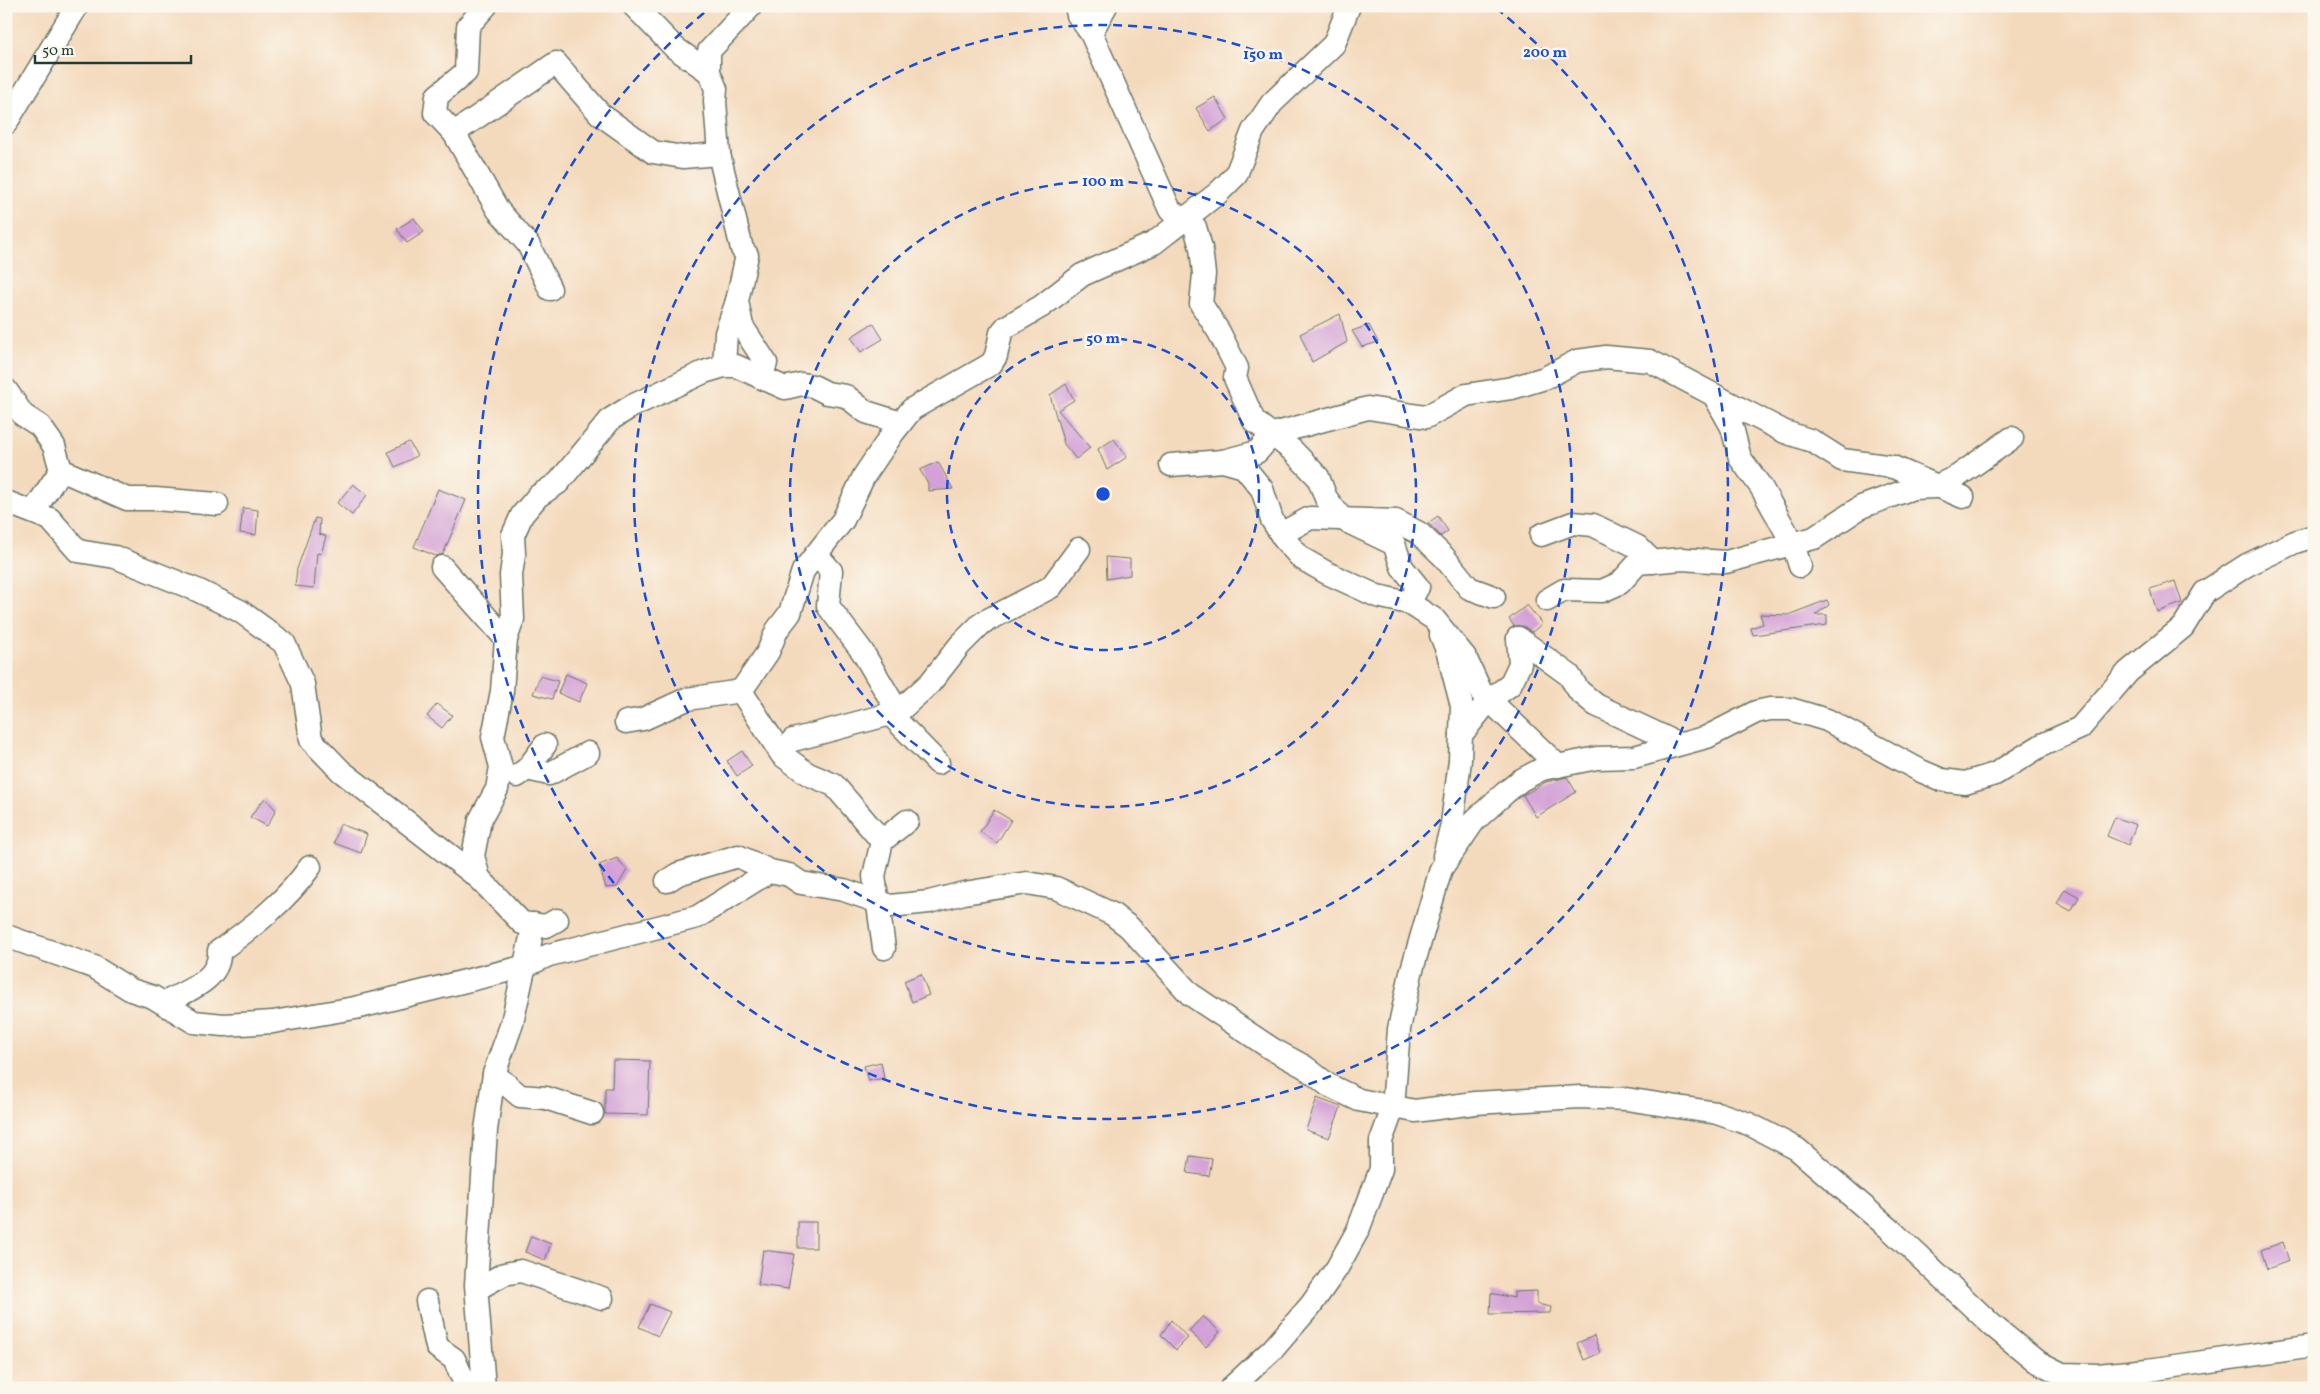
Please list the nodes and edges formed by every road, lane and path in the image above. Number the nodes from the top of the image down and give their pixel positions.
1 (77, 6) edge
2 (486, 6) edge
3 (634, 6) edge
4 (751, 6) edge
5 (1076, 6) edge
6 (1106, 6) edge
7 (1349, 6) edge
8 (1091, 33) junction
9 (709, 72) junction
10 (6, 123) edge
11 (454, 133) junction
12 (719, 154) junction
13 (1183, 220) junction
14 (550, 290) dead end
15 (737, 301) junction
16 (724, 366) junction
17 (761, 378) junction
18 (6, 390) edge
19 (1714, 395) junction
20 (901, 423) junction
21 (1273, 434) junction
22 (2012, 438) dead end
23 (1223, 461) junction
24 (1172, 465) dead end
25 (61, 470) junction
26 (1935, 487) junction
27 (1963, 497) dead end
28 (6, 502) edge
29 (217, 504) dead end
30 (33, 512) junction
31 (1342, 518) junction
32 (1281, 534) junction
33 (1541, 535) dead end
34 (2314, 536) edge
35 (1793, 544) junction
36 (1079, 549) dead end
37 (816, 554) junction
38 (1653, 562) junction
39 (1800, 566) dead end
40 (442, 567) dead end
41 (1494, 597) dead end
42 (1546, 600) dead end
43 (1409, 603) junction
44 (1434, 619) junction
45 (506, 639) junction
46 (741, 691) junction
47 (1489, 700) junction
48 (894, 713) junction
49 (626, 722) dead end
50 (1461, 735) junction
51 (793, 740) dead end
52 (1679, 744) junction
53 (545, 745) dead end
54 (588, 753) dead end
55 (938, 763) dead end
56 (1558, 766) junction
57 (527, 769) junction
58 (498, 788) junction
59 (907, 821) dead end
60 (882, 841) junction
61 (310, 867) dead end
62 (1441, 869) junction
63 (762, 876) junction
64 (479, 878) junction
65 (668, 881) dead end
66 (876, 900) junction
67 (557, 920) dead end
68 (534, 924) junction
69 (6, 936) edge
70 (884, 948) dead end
71 (524, 967) junction
72 (164, 1004) junction
73 (494, 1074) junction
74 (1393, 1108) junction
75 (592, 1113) dead end
76 (477, 1289) junction
77 (602, 1298) dead end
78 (427, 1301) dead end
79 (2314, 1346) edge
80 (479, 1388) edge
81 (484, 1388) edge
82 (1231, 1388) edge

1 - 10 street
2 - 11 street
3 - 9 street
4 - 9 street
5 - 8 street
6 - 8 street
7 - 13 street
8 - 13 street
9 - 12 street
11 - 12 street
11 - 14 street
12 - 15 street
13 - 20 street
13 - 21 street
15 - 16 street
15 - 17 street
16 - 17 street
16 - 45 street
17 - 20 street
18 - 25 street
19 - 21 street
19 - 26 street
19 - 35 street
20 - 37 street
21 - 23 street
21 - 31 street
22 - 26 street
23 - 24 street
23 - 32 street
25 - 29 street
25 - 30 street
26 - 27 street
26 - 35 street
28 - 30 street
30 - 64 street
31 - 32 street
31 - 41 street
31 - 43 street
32 - 43 street
33 - 38 street
34 - 52 street
35 - 38 street
35 - 39 street
36 - 48 street
37 - 46 street
37 - 48 street
38 - 42 street
40 - 45 street
43 - 44 street
44 - 47 street
44 - 50 street
45 - 58 street
46 - 49 street
46 - 60 street
47 - 50 street
47 - 52 street
47 - 56 street
48 - 51 street
48 - 55 street
50 - 62 street
52 - 56 street
53 - 57 street
54 - 57 street
56 - 62 street
57 - 58 street
58 - 64 street
59 - 60 street
60 - 66 street
61 - 72 street
62 - 74 street
63 - 65 street
63 - 66 street
63 - 71 street
64 - 68 street
66 - 70 street
66 - 74 street
67 - 68 street
68 - 71 street
69 - 72 street
71 - 72 street
71 - 73 street
73 - 75 street
73 - 76 street
74 - 79 street
74 - 82 street
76 - 77 street
76 - 81 street
78 - 80 street

